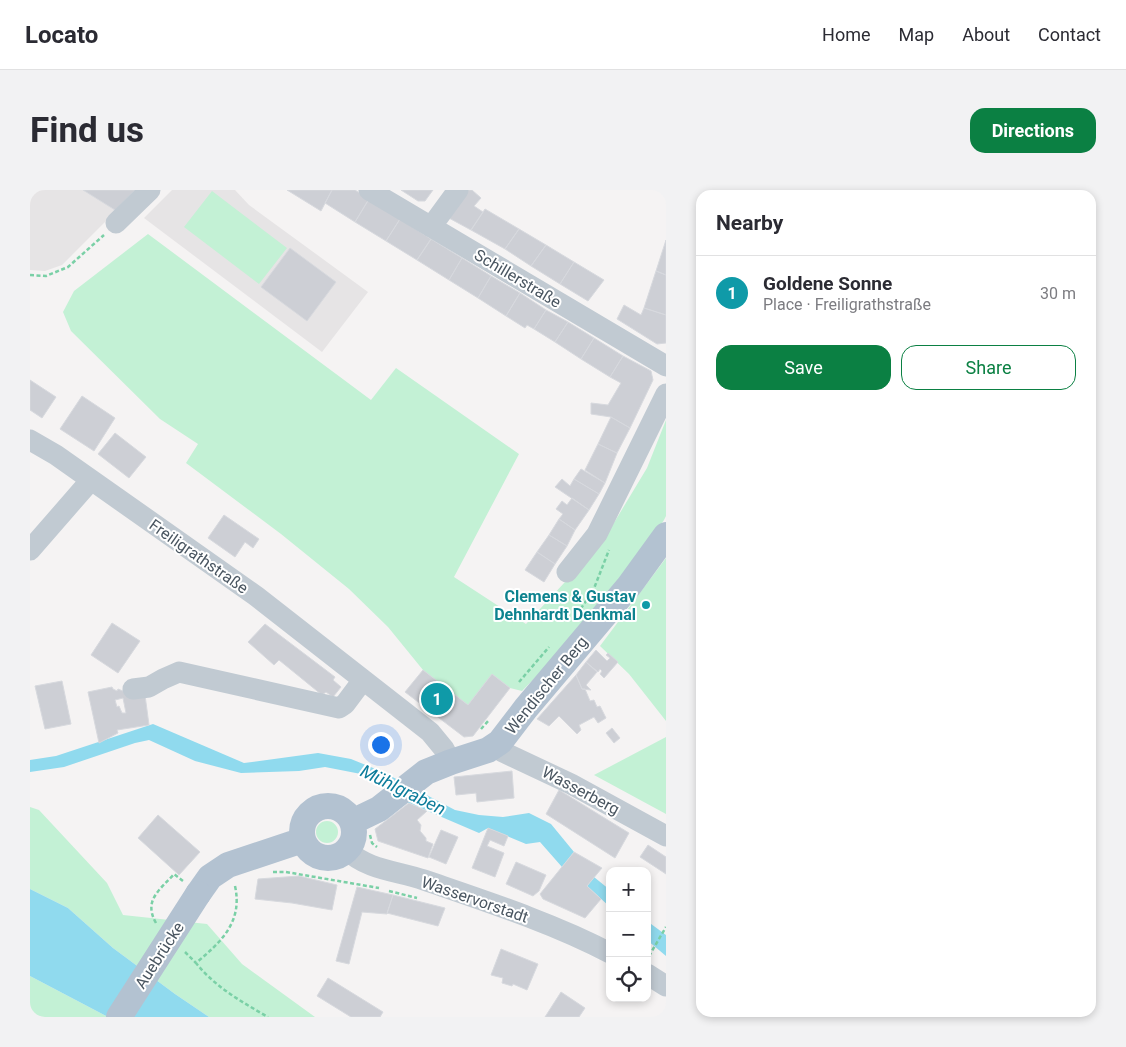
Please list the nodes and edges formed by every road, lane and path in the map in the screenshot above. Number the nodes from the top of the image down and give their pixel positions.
1 (150, 190) edge
2 (370, 190) edge
3 (458, 190) edge
4 (116, 223) joint
5 (431, 227) junction
6 (30, 275) edge
7 (666, 366) edge
8 (666, 394) edge
9 (30, 440) edge
10 (92, 480) junction
11 (666, 535) edge
12 (609, 549) dead end
13 (30, 550) edge
14 (567, 572) dead end
15 (573, 620) dead end
16 (555, 641) dead end
17 (363, 680) junction
18 (514, 688) dead end
19 (133, 689) dead end
20 (496, 745) junction
21 (451, 762) junction
22 (361, 828) junction
23 (666, 836) edge
24 (303, 840) junction
25 (381, 849) dead end
26 (347, 850) junction
27 (228, 865) junction
28 (286, 867) dead end
29 (268, 872) dead end
30 (286, 872) junction
31 (379, 888) dead end
32 (389, 891) dead end
33 (417, 898) dead end
34 (666, 927) edge
35 (606, 952) edge
36 (648, 957) edge
37 (651, 977) edge
38 (666, 986) edge
39 (119, 1017) edge
40 (268, 1017) edge

1 - 4 street
2 - 5 street, Schillerstraße
3 - 5 street
4 - 6 path
5 - 7 street, Schillerstraße
8 - 14 street
9 - 10 street, Freiligrathstraße
10 - 13 street
10 - 17 street, Freiligrathstraße
11 - 20 main road, Wendischer Berg
12 - 15 path
16 - 18 path
17 - 19 street
17 - 21 street, Freiligrathstraße
20 - 21 main road, Wendischer Berg
20 - 23 street, Wasserberg
21 - 22 main road, Wendischer Berg
22 - 24 main road
22 - 25 path
22 - 26 main road
24 - 26 main road
24 - 27 main road
26 - 35 street, Wasservorstadt
27 - 39 main road, Auebrücke, bridge
27 - 40 path
28 - 30 path
29 - 30 path
30 - 31 path
32 - 33 path
34 - 36 path
37 - 38 street

